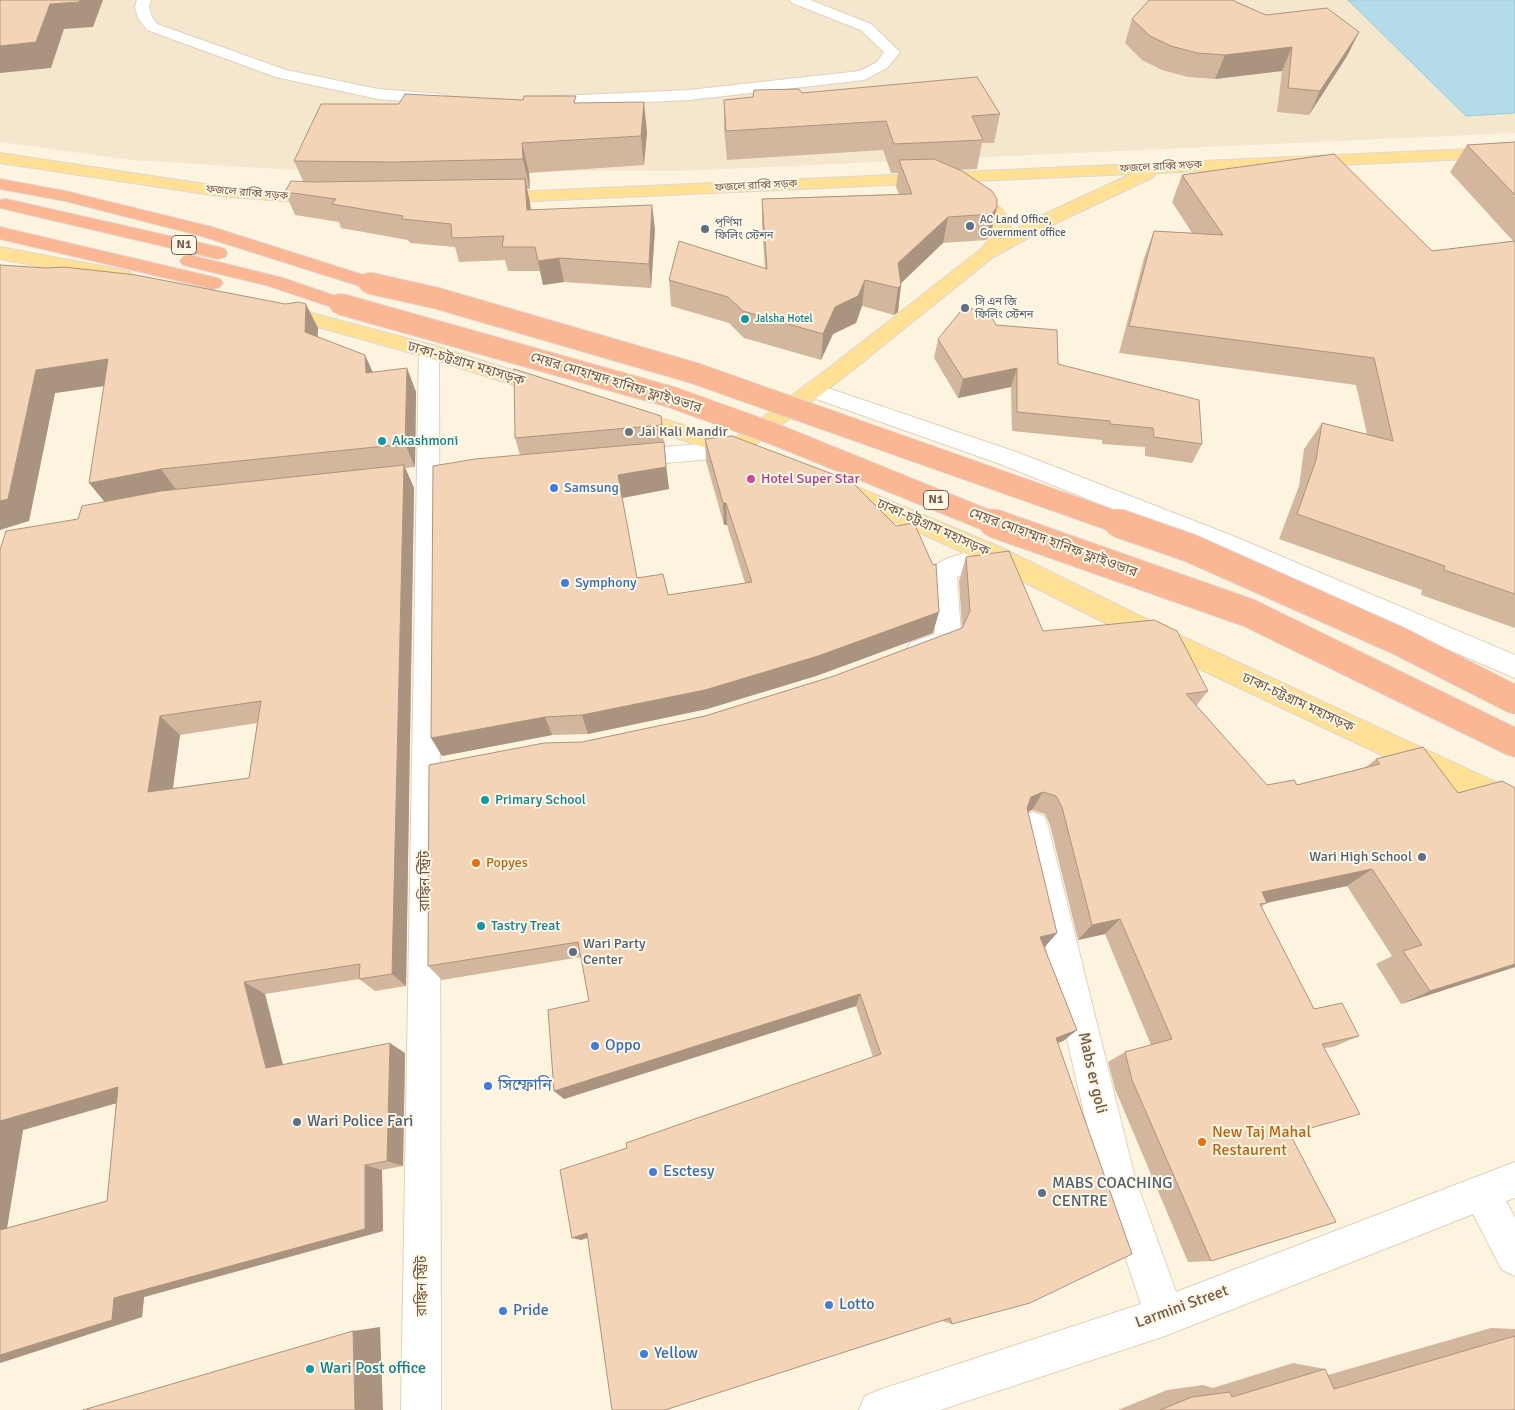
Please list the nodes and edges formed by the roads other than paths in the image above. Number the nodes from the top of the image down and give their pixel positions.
1 (144, 0) edge
2 (797, 0) edge
3 (457, 100) edge
4 (524, 102) edge
5 (1515, 152) edge
6 (0, 158) edge
7 (1164, 166) junction
8 (932, 178) junction
9 (0, 184) edge
10 (476, 198) edge
11 (344, 199) edge
12 (0, 203) edge
13 (0, 214) edge
14 (0, 233) edge
15 (0, 253) edge
16 (986, 254) junction
17 (369, 283) junction
18 (232, 299) edge
19 (340, 304) junction
20 (260, 306) edge
21 (429, 351) junction
22 (813, 390) junction
23 (568, 396) edge
24 (605, 407) edge
25 (735, 448) junction
26 (762, 459) edge
27 (606, 460) edge
28 (816, 479) edge
29 (991, 554) junction
30 (892, 662) edge
31 (1515, 667) edge
32 (1515, 700) edge
33 (1515, 743) edge
34 (1515, 805) edge
35 (1033, 826) edge
36 (1498, 1186) edge
37 (1515, 1258) edge
38 (1165, 1316) junction
39 (422, 1410) edge
40 (879, 1410) edge

1 - 3 street
2 - 4 street
5 - 7 main road, ফজলে রাব্বি সড়ক
6 - 11 main road, ফজলে রাব্বি সড়ক
7 - 8 main road, ফজলে রাব্বি সড়ক
7 - 16 main road
8 - 10 main road, ফজলে রাব্বি সড়ক
8 - 16 main road
9 - 17 highway
12 - 17 highway, N1
13 - 19 highway, মেয়র মোহাম্মদ হানিফ ফ্লাইওভার / N1
14 - 19 highway
15 - 18 main road
16 - 22 main road
17 - 32 highway, N1, bridge
19 - 33 highway, মেয়র মোহাম্মদ হানিফ ফ্লাইওভার / N1, bridge
20 - 21 main road, ঢাকা-চট্টগ্রাম মহাসড়ক
21 - 23 main road, ঢাকা-চট্টগ্রাম মহাসড়ক
21 - 39 street, রাঙ্কিন স্ট্রিট
22 - 25 main road
22 - 31 street
24 - 25 main road
25 - 26 main road
25 - 27 street
28 - 29 main road, ঢাকা-চট্টগ্রাম মহাসড়ক
29 - 30 street
29 - 34 main road, ঢাকা-চট্টগ্রাম মহাসড়ক
35 - 38 street, Mabs er goli
36 - 37 street, Larmini Street
36 - 38 street, Larmini Street
38 - 40 street, Larmini Street

